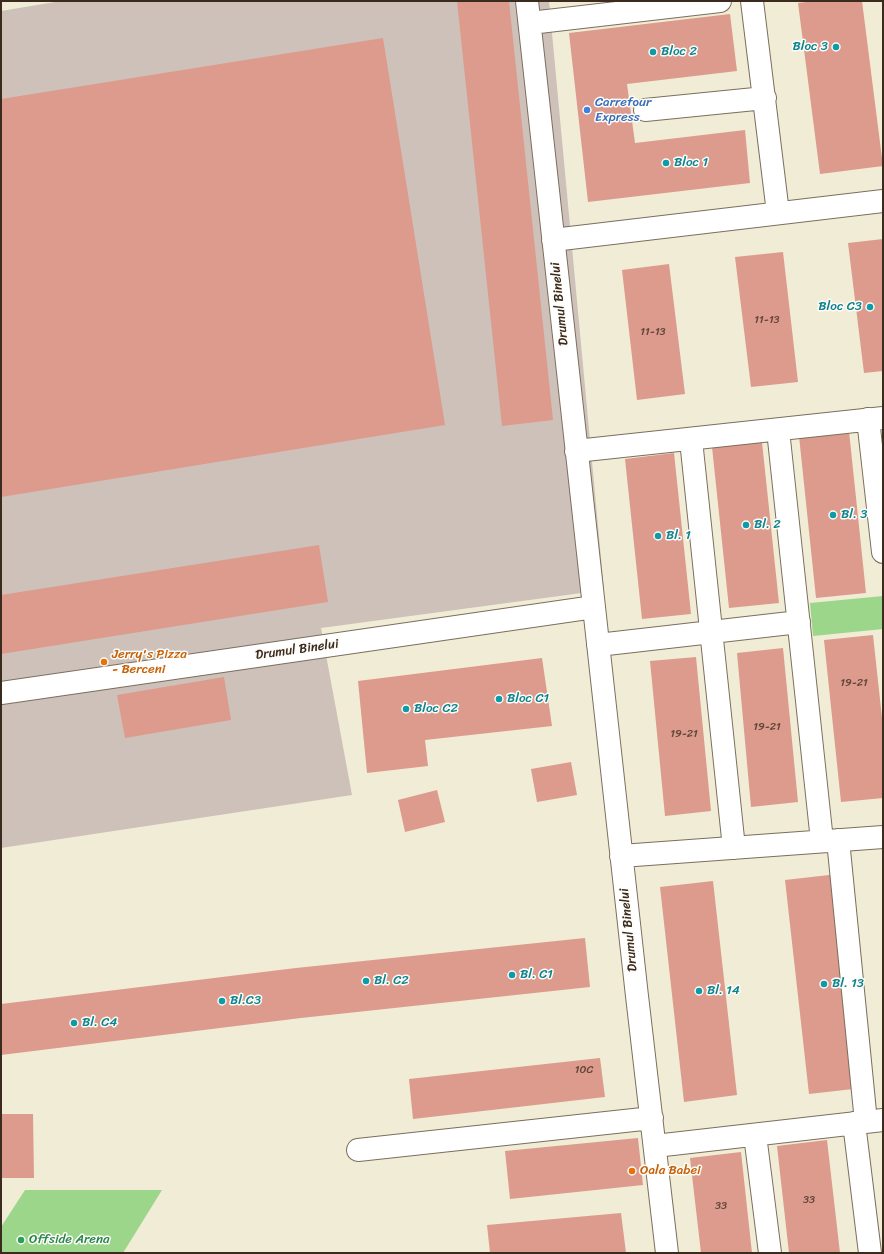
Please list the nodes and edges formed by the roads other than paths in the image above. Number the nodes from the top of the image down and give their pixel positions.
1 (528, 1) edge
2 (720, 1) edge
3 (752, 1) edge
4 (530, 23) junction
5 (765, 98) junction
6 (645, 110) dead end
7 (883, 201) edge
8 (778, 213) junction
9 (553, 240) junction
10 (876, 419) edge
11 (778, 430) junction
12 (691, 440) junction
13 (576, 451) junction
14 (883, 552) edge
15 (594, 607) junction
16 (799, 622) junction
17 (712, 632) junction
18 (598, 645) junction
19 (1, 694) edge
20 (883, 837) edge
21 (830, 841) junction
22 (734, 848) junction
23 (621, 856) junction
24 (652, 1118) junction
25 (868, 1122) edge
26 (755, 1135) junction
27 (655, 1146) junction
28 (358, 1150) dead end
29 (667, 1253) edge
30 (770, 1253) edge
31 (870, 1253) edge

1 - 4 street, Drumul Binelui
2 - 4 street
3 - 5 street
4 - 9 street, Drumul Binelui
5 - 6 street
5 - 8 street
7 - 8 street
8 - 9 street
9 - 13 street, Drumul Binelui
10 - 11 street
10 - 14 street
11 - 12 street
11 - 16 street
12 - 13 street
12 - 17 street
13 - 15 street, Drumul Binelui
15 - 18 street, Drumul Binelui
15 - 19 street, Drumul Binelui
16 - 17 street
16 - 21 street
17 - 18 street
17 - 22 street
18 - 23 street, Drumul Binelui
20 - 21 street
21 - 22 street
21 - 25 street
22 - 23 street
23 - 24 street, Drumul Binelui
24 - 27 street, Drumul Binelui
24 - 28 street
25 - 26 street
25 - 31 street
26 - 27 street
26 - 30 street
27 - 29 street, Drumul Binelui

